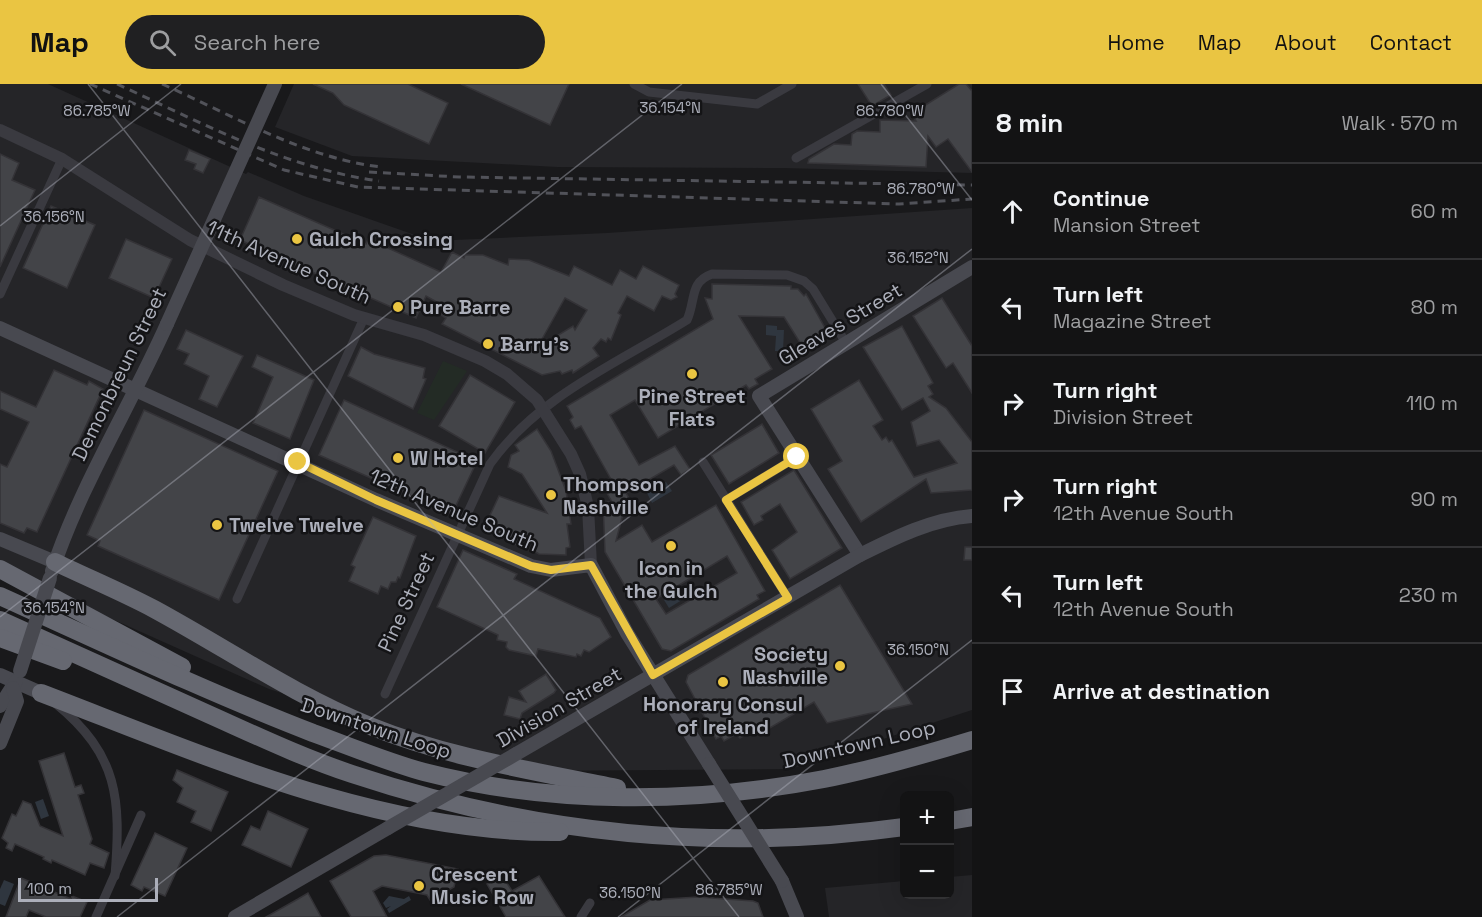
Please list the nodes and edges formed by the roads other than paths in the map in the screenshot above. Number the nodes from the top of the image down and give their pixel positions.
1 (275, 84) edge
2 (634, 84) edge
3 (792, 84) edge
4 (927, 84) edge
5 (0, 130) edge
6 (796, 158) dead end
7 (62, 159) junction
8 (970, 273) edge
9 (0, 294) edge
10 (364, 318) junction
11 (0, 328) edge
12 (846, 343) junction
13 (136, 391) junction
14 (543, 409) junction
15 (797, 457) junction
16 (298, 462) junction
17 (703, 462) dead end
18 (726, 500) junction
19 (972, 516) edge
20 (457, 534) junction
21 (0, 539) edge
22 (860, 555) junction
23 (591, 565) junction
24 (0, 569) edge
25 (53, 570) junction
26 (0, 596) edge
27 (788, 598) junction
28 (237, 599) dead end
29 (0, 620) edge
30 (0, 638) edge
31 (0, 675) edge
32 (653, 675) junction
33 (16, 680) junction
34 (41, 693) junction
35 (385, 694) dead end
36 (0, 706) edge
37 (191, 706) junction
38 (259, 712) junction
39 (972, 741) edge
40 (0, 743) edge
41 (660, 796) junction
42 (141, 815) dead end
43 (972, 817) edge
44 (954, 820) edge
45 (900, 827) edge
46 (600, 832) junction
47 (115, 876) junction
48 (590, 903) dead end
49 (96, 917) edge
50 (235, 917) edge
51 (581, 917) edge
52 (797, 917) edge

1 - 13 main road, Demonbreun Street, bridge
2 - 3 street
4 - 6 street
5 - 7 street, 11th Avenue South
7 - 9 street
7 - 10 street, 11th Avenue South
8 - 12 main road, Gleaves Street
10 - 14 street, 11th Avenue South
10 - 16 street
11 - 13 main road, 12th Avenue South
12 - 14 street, Pine Street
12 - 15 main road, Gleaves Street
13 - 16 main road, 12th Avenue South
13 - 25 main road, Demonbreun Street
14 - 20 street, Pine Street
14 - 23 street, 11th Avenue South
15 - 18 street
15 - 22 main road
16 - 20 main road, 12th Avenue South
16 - 28 street
17 - 18 street
18 - 27 street
19 - 22 main road, Division Street
20 - 23 main road, 12th Avenue South
20 - 35 street, Pine Street
21 - 25 main road
22 - 27 main road, Division Street
23 - 32 main road
24 - 38 highway
25 - 33 main road, Demonbreun Street, bridge
25 - 41 highway
26 - 38 highway, Downtown Loop
27 - 32 main road, Division Street
29 - 37 highway
30 - 37 highway
31 - 33 main road
32 - 50 main road, Division Street, bridge
32 - 52 main road, bridge
33 - 34 main road
33 - 36 main road, Demonbreun Street
33 - 40 main road, Demonbreun Street
34 - 46 highway
34 - 47 street
37 - 46 highway
38 - 41 highway, Downtown Loop
39 - 41 highway, Downtown Loop
42 - 47 street
43 - 44 highway
45 - 46 highway
47 - 49 street
48 - 51 street

